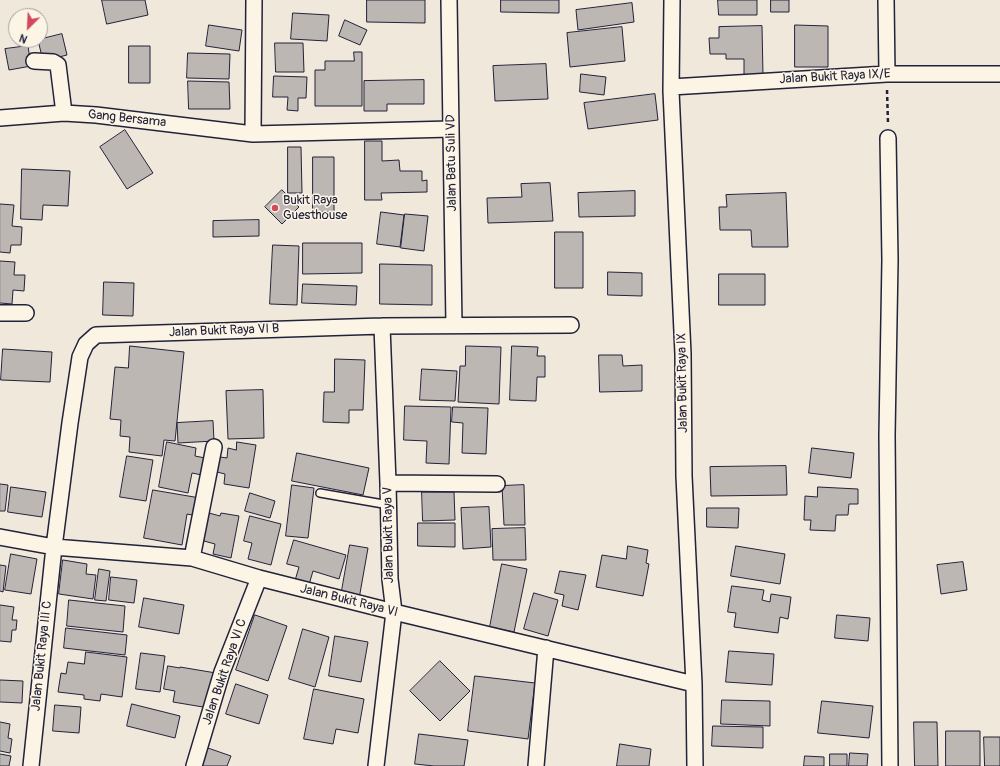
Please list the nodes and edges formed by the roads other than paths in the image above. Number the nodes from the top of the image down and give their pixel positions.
1 (254, 0) edge
2 (449, 0) edge
3 (672, 0) edge
4 (886, 0) edge
5 (34, 61) dead end
6 (887, 74) junction
7 (1000, 74) edge
8 (671, 87) junction
9 (64, 113) junction
10 (0, 118) edge
11 (451, 129) junction
12 (253, 134) junction
13 (888, 138) road end
14 (0, 312) edge
15 (26, 313) dead end
16 (454, 325) junction
17 (571, 325) dead end
18 (382, 326) junction
19 (214, 447) dead end
20 (388, 483) junction
21 (496, 484) dead end
22 (320, 493) dead end
23 (389, 505) junction
24 (0, 537) edge
25 (54, 547) junction
26 (192, 558) junction
27 (259, 578) junction
28 (394, 612) junction
29 (546, 648) junction
30 (694, 684) junction
31 (31, 766) edge
32 (194, 766) edge
33 (376, 766) edge
34 (536, 766) edge
35 (695, 766) edge
36 (890, 766) edge

1 - 12 street
2 - 11 street, Jalan Batu Suli VD
3 - 8 street, Jalan Bukit Raya IX
4 - 6 street
5 - 9 street
6 - 7 street, Jalan Bukit Raya IX/E
6 - 8 street, Jalan Bukit Raya IX/E
8 - 30 street, Jalan Bukit Raya IX
9 - 10 street, Gang Bersama
9 - 12 street, Gang Bersama
11 - 12 street, Gang Bersama
11 - 16 street, Jalan Batu Suli VD
13 - 36 street
14 - 15 street
16 - 17 street, Jalan Bukit Raya VI B
16 - 18 street, Jalan Bukit Raya VI B
18 - 20 street, Jalan Bukit Raya V
18 - 25 street, Jalan Bukit Raya VI B
19 - 26 street
20 - 21 street
20 - 23 street, Jalan Bukit Raya V
22 - 23 lane
23 - 28 street, Jalan Bukit Raya V
24 - 25 street, Jalan Bukit Raya VI
25 - 26 street, Jalan Bukit Raya VI
25 - 31 street, Jalan Bukit Raya III C
26 - 27 street, Jalan Bukit Raya VI
27 - 28 street, Jalan Bukit Raya VI
27 - 32 street, Jalan Bukit Raya VI C
28 - 29 street, Jalan Bukit Raya VI
28 - 33 street, Jalan Bukit Raya V
29 - 30 street, Jalan Bukit Raya VI
29 - 34 street
30 - 35 street, Jalan Bukit Raya IX

